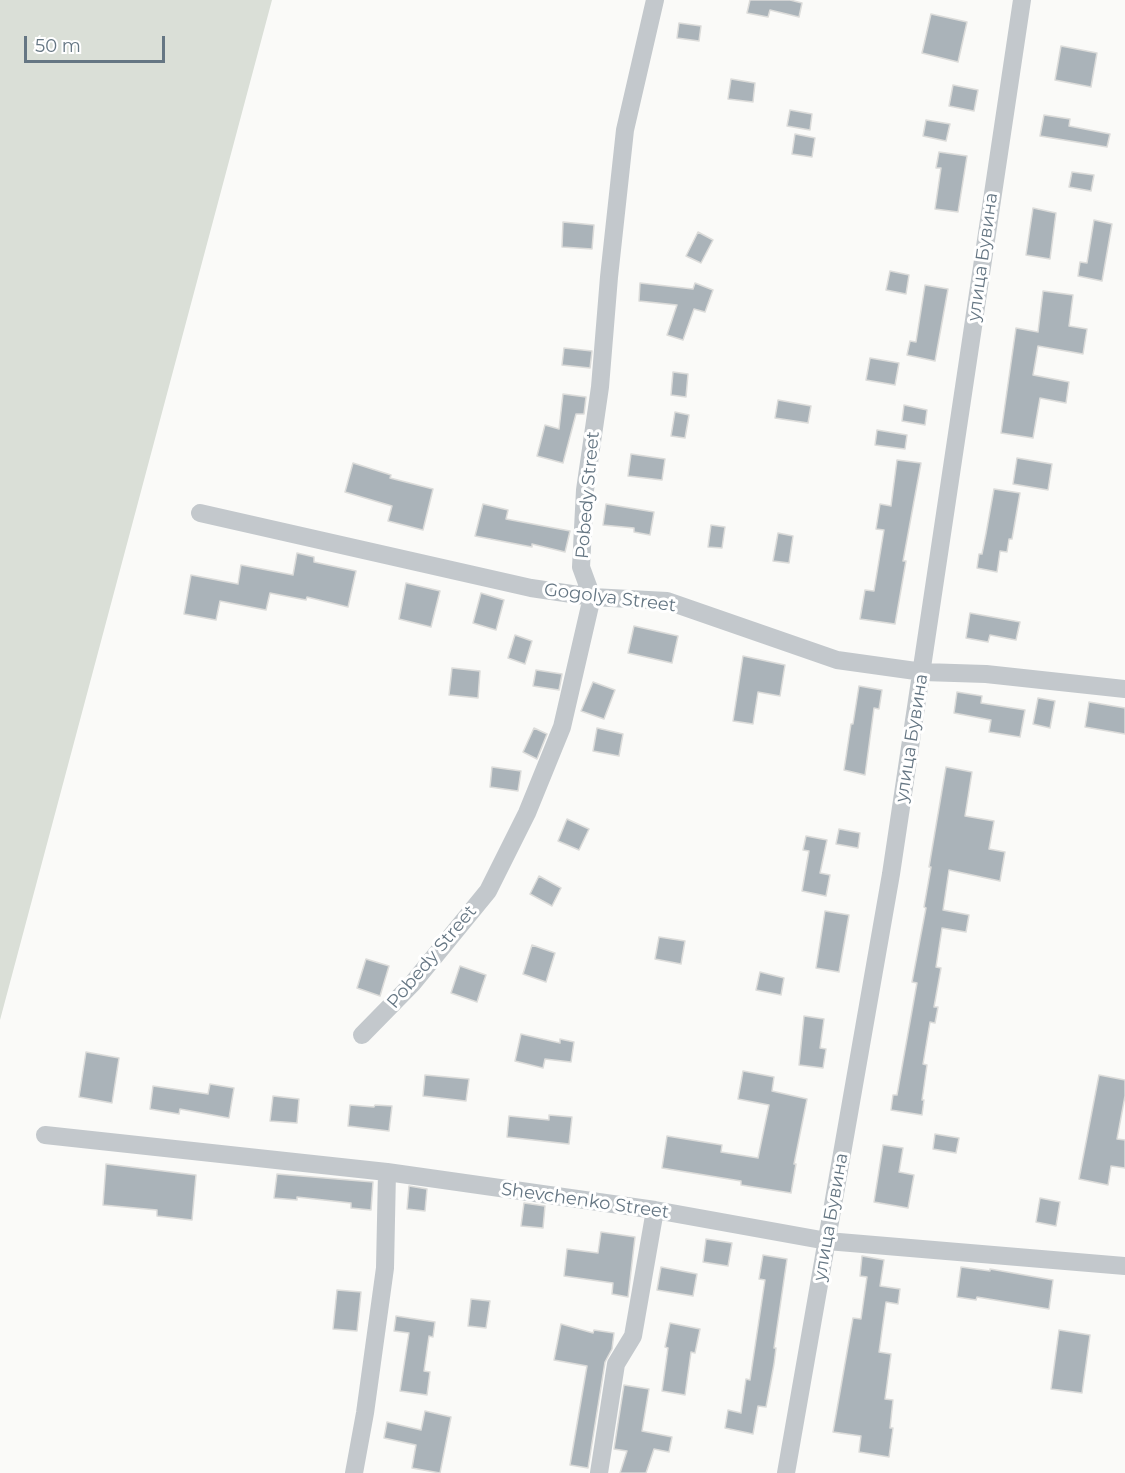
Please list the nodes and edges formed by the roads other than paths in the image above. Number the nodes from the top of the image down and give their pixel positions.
1 (655, 0) edge
2 (1022, 0) edge
3 (201, 513) dead end
4 (592, 597) junction
5 (922, 672) junction
6 (1125, 689) edge
7 (362, 1035) dead end
8 (45, 1135) dead end
9 (387, 1172) junction
10 (656, 1210) junction
11 (827, 1241) junction
12 (1125, 1266) edge
13 (354, 1473) edge
14 (599, 1473) edge
15 (786, 1473) edge

1 - 4 street, Pobedy Street
2 - 5 street, улица Бувина
3 - 4 street, Gogolya Street
4 - 5 street, Gogolya Street
4 - 7 street, Pobedy Street
5 - 6 street, Gogolya Street
5 - 11 street, улица Бувина
8 - 9 street, Shevchenko Street
9 - 10 street, Shevchenko Street
9 - 13 street
10 - 11 street, Shevchenko Street
10 - 14 street
11 - 12 street, Shevchenko Street
11 - 15 street, улица Бувина

